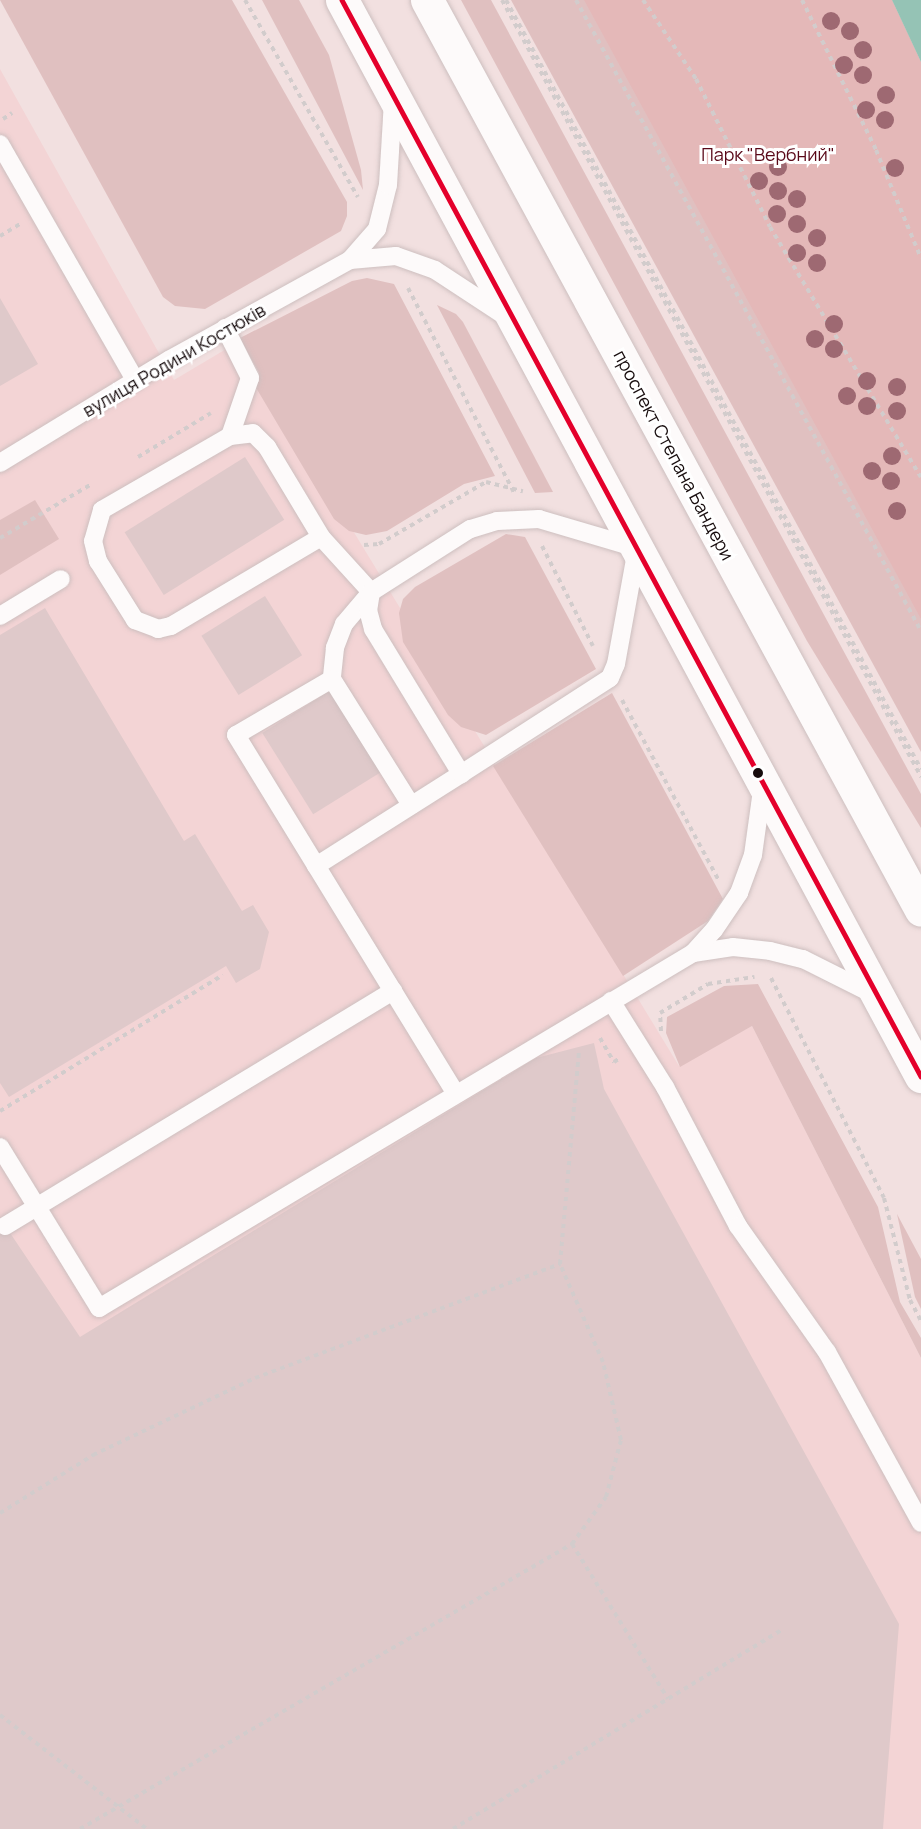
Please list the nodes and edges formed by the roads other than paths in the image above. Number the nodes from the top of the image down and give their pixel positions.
1 (342, 0) edge
2 (427, 0) edge
3 (393, 94) junction
4 (0, 144) edge
5 (350, 260) junction
6 (517, 324) junction
7 (225, 328) junction
8 (136, 381) junction
9 (230, 436) junction
10 (0, 463) edge
11 (321, 537) junction
12 (637, 548) junction
13 (61, 579) dead end
14 (371, 592) junction
15 (0, 616) edge
16 (332, 679) junction
17 (461, 774) junction
18 (762, 780) junction
19 (411, 805) junction
20 (316, 866) junction
21 (921, 910) edge
22 (693, 953) junction
23 (393, 991) junction
24 (879, 998) junction
25 (611, 1000) junction
26 (921, 1076) edge
27 (455, 1092) junction
28 (0, 1147) edge
29 (38, 1207) junction
30 (5, 1226) dead end
31 (921, 1523) edge

1 - 3 main road
2 - 21 main road, проспект Степана Бандери
3 - 5 lane
3 - 6 main road
4 - 8 lane
5 - 6 lane
5 - 7 lane, вулиця Родини Костюків
6 - 12 main road
7 - 8 lane, вулиця Родини Костюків
7 - 9 lane
8 - 10 lane, вулиця Родини Костюків
9 - 11 lane
9 - 11 lane
11 - 14 lane
12 - 14 lane
12 - 17 lane
12 - 18 main road
13 - 15 lane
14 - 16 lane
14 - 17 lane
16 - 19 lane
16 - 20 lane
17 - 19 lane
18 - 22 lane
18 - 24 main road
19 - 20 lane
20 - 23 lane
22 - 24 lane
22 - 25 lane
23 - 27 lane
23 - 29 lane
24 - 26 main road
25 - 27 lane
25 - 31 lane
27 - 29 lane
28 - 29 lane
29 - 30 lane

